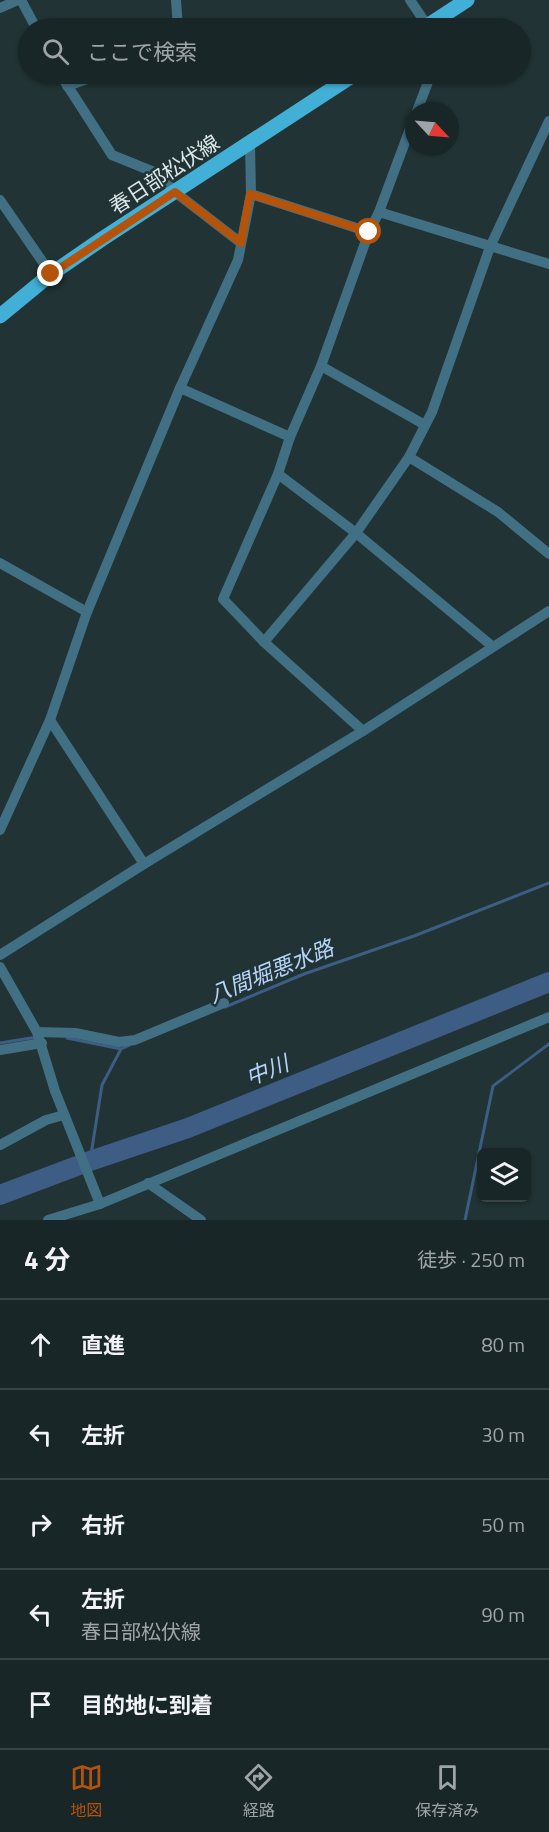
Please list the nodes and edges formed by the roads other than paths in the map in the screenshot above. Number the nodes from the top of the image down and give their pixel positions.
1 (20, 0) edge
2 (176, 0) edge
3 (410, 0) edge
4 (468, 0) edge
5 (0, 8) edge
6 (30, 18) edge
7 (177, 18) edge
8 (422, 18) edge
9 (442, 18) edge
10 (73, 84) edge
11 (341, 84) edge
12 (427, 84) edge
13 (67, 86) joint
14 (420, 102) edge
15 (549, 122) edge
16 (405, 142) edge
17 (250, 144) junction
18 (175, 192) junction
19 (250, 194) junction
20 (0, 201) edge
21 (379, 212) junction
22 (369, 232) junction
23 (241, 243) junction
24 (490, 247) junction
25 (549, 264) edge
26 (51, 274) junction
27 (0, 316) edge
28 (321, 366) junction
29 (180, 388) junction
30 (425, 425) junction
31 (290, 437) junction
32 (409, 457) junction
33 (278, 474) junction
34 (356, 533) junction
35 (549, 554) edge
36 (0, 563) edge
37 (549, 611) edge
38 (87, 612) junction
39 (264, 642) junction
40 (492, 646) junction
41 (50, 720) junction
42 (363, 731) junction
43 (0, 830) edge
44 (144, 864) junction
45 (0, 956) edge
46 (0, 967) edge
47 (224, 1003) dead end
48 (549, 1017) edge
49 (37, 1032) junction
50 (42, 1043) junction
51 (0, 1050) edge
52 (64, 1115) junction
53 (0, 1145) edge
54 (148, 1183) junction
55 (100, 1204) junction
56 (48, 1220) edge
57 (201, 1220) edge

1 - 5 street
1 - 6 street
2 - 7 street
3 - 8 street
4 - 9 main road
10 - 13 street
11 - 17 main road, 春日部松伏線
12 - 14 street
13 - 18 street
15 - 24 street
16 - 21 street
17 - 18 main road, 春日部松伏線
17 - 19 street
18 - 23 street
18 - 26 main road, 春日部松伏線
19 - 22 street
19 - 23 street
20 - 26 street
21 - 22 street
21 - 24 street
22 - 28 street
23 - 29 street
24 - 25 street
24 - 30 street
26 - 27 main road, 春日部松伏線
28 - 30 street
28 - 31 street
29 - 31 street
29 - 38 street
30 - 32 street
31 - 33 street
32 - 34 street
32 - 35 street
33 - 34 street
33 - 39 street
34 - 39 street
34 - 40 street
36 - 38 street
37 - 40 street
38 - 41 street
39 - 42 street
40 - 42 street
41 - 43 street
41 - 44 street
42 - 44 street
44 - 45 street
46 - 49 street
47 - 49 street
48 - 54 street
49 - 50 street
50 - 51 street
50 - 52 street
52 - 53 street
52 - 55 street
54 - 55 street
54 - 57 street
55 - 56 street

